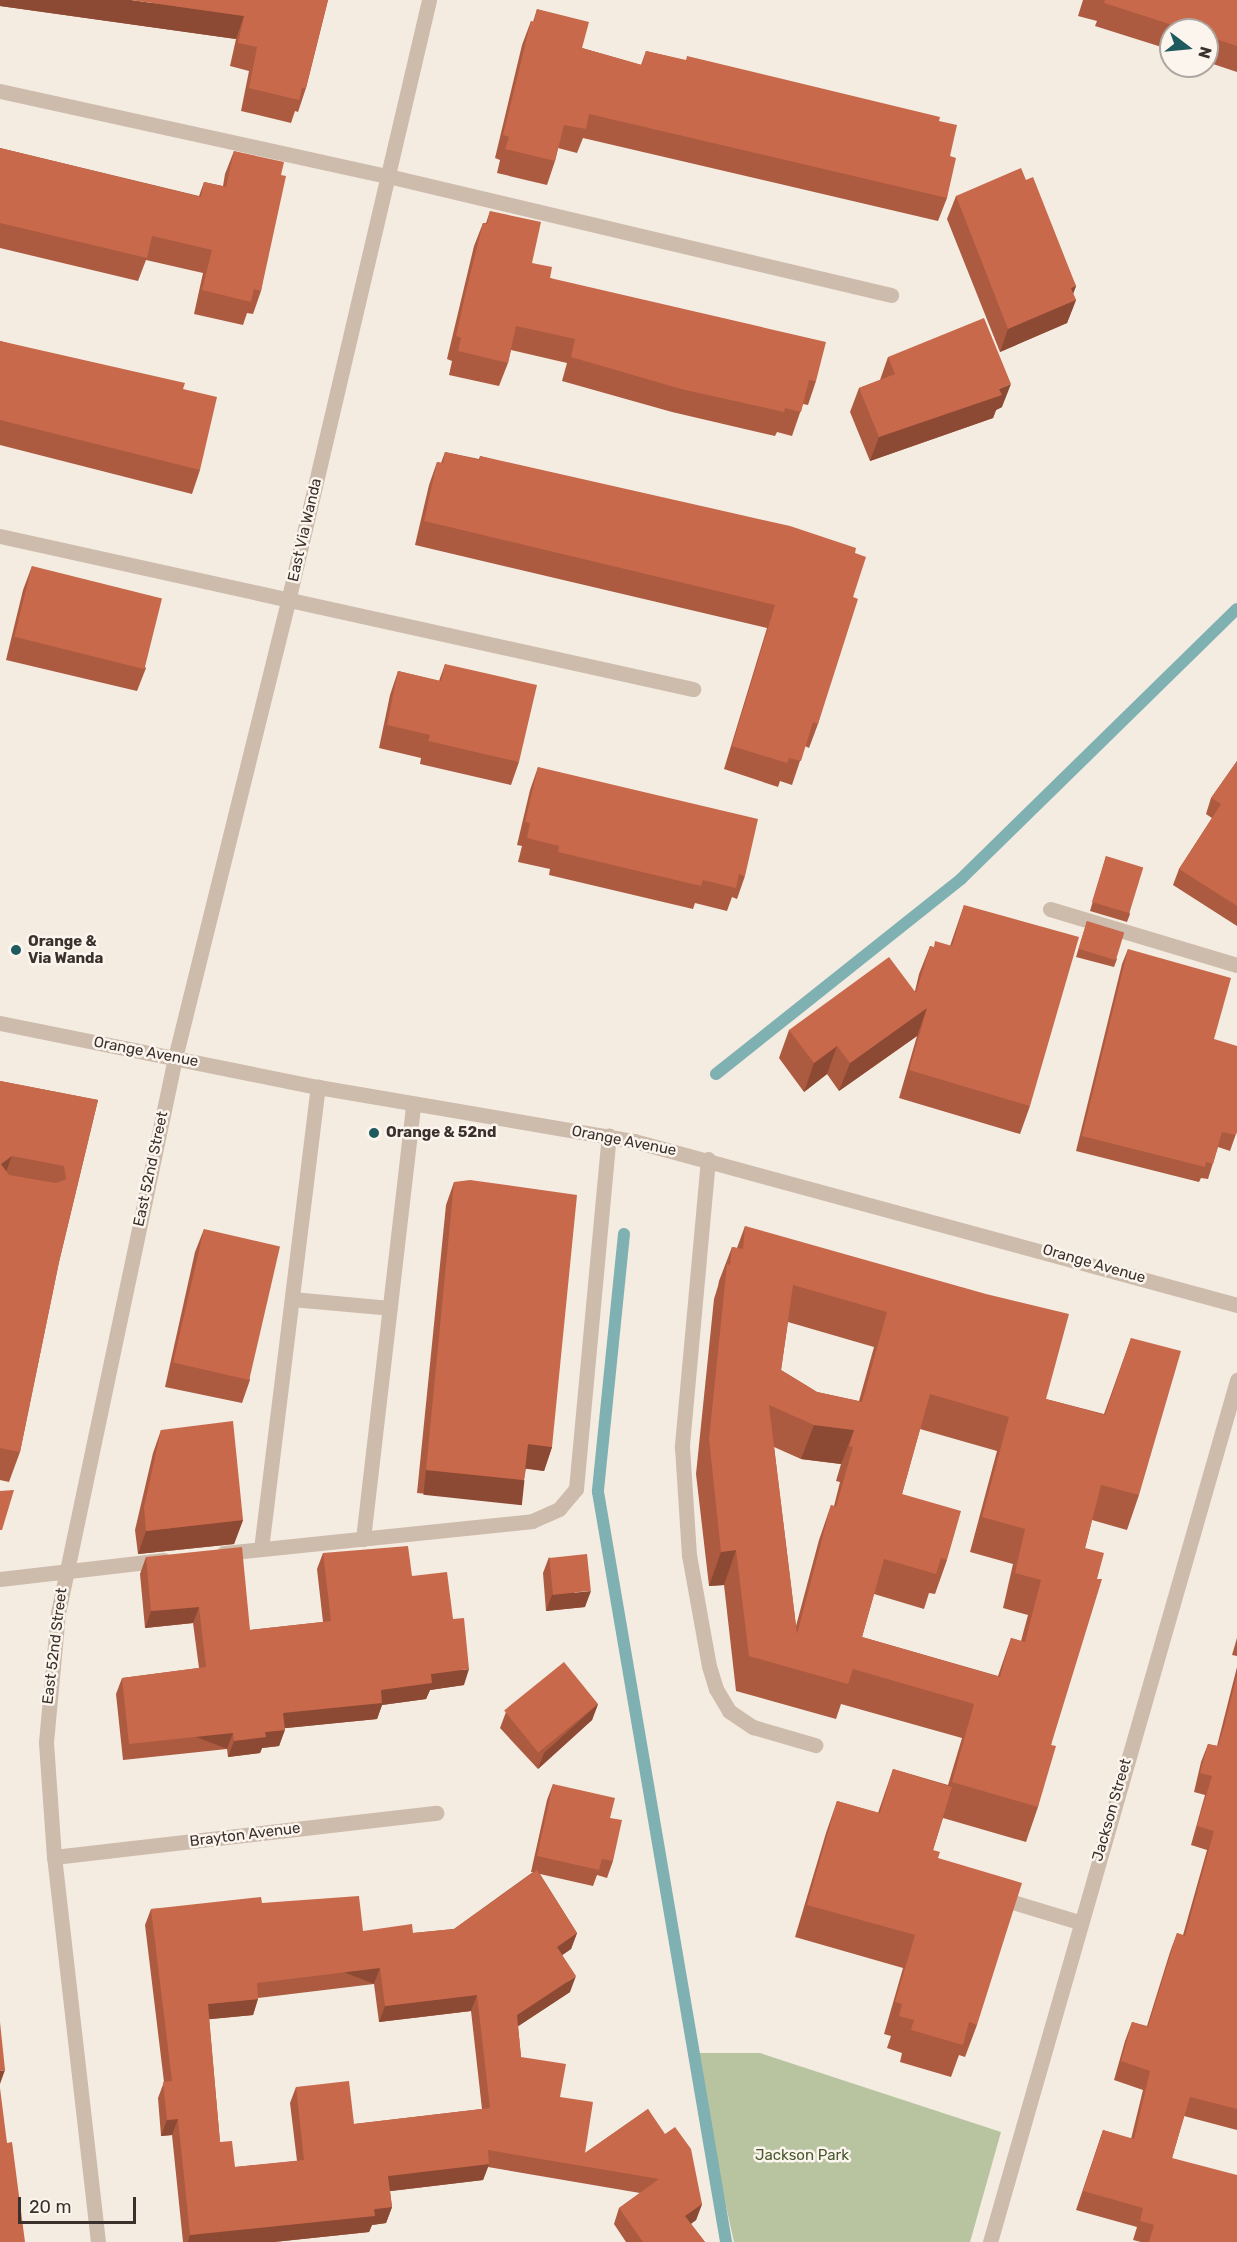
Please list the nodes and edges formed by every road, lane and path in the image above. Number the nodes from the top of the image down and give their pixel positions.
1 (429, 0) edge
2 (0, 91) edge
3 (388, 176) junction
4 (891, 295) dead end
5 (0, 536) edge
6 (290, 597) junction
7 (693, 689) dead end
8 (1050, 909) dead end
9 (1237, 965) edge
10 (0, 1023) edge
11 (174, 1058) junction
12 (318, 1087) junction
13 (413, 1104) junction
14 (609, 1136) junction
15 (708, 1159) junction
16 (292, 1299) junction
17 (1237, 1305) edge
18 (390, 1308) junction
19 (1237, 1380) edge
20 (363, 1539) junction
21 (261, 1549) junction
22 (202, 1556) edge
23 (178, 1558) edge
24 (64, 1574) junction
25 (0, 1579) edge
26 (815, 1745) dead end
27 (436, 1813) dead end
28 (54, 1857) junction
29 (981, 1892) edge
30 (1079, 1922) junction
31 (98, 2242) edge
32 (990, 2242) edge

1 - 3 street, East Via Wanda
2 - 3 street
3 - 4 street
3 - 6 street, East Via Wanda
5 - 6 street
6 - 7 street
6 - 11 street, East Via Wanda
8 - 9 street
10 - 11 street, Orange Avenue
11 - 12 street, Orange Avenue
11 - 24 street, East 52nd Street
12 - 13 street, Orange Avenue
12 - 16 street
13 - 14 street, Orange Avenue
13 - 18 street
14 - 15 street, Orange Avenue
14 - 20 street
15 - 17 street, Orange Avenue
15 - 26 street
16 - 18 street
16 - 21 street
18 - 20 street
19 - 30 street, Jackson Street
20 - 21 street
21 - 22 street
23 - 24 street
24 - 25 street
24 - 28 street, East 52nd Street
27 - 28 street, Brayton Avenue
28 - 31 street, East 52nd Street
29 - 30 street
30 - 32 street, Jackson Street

